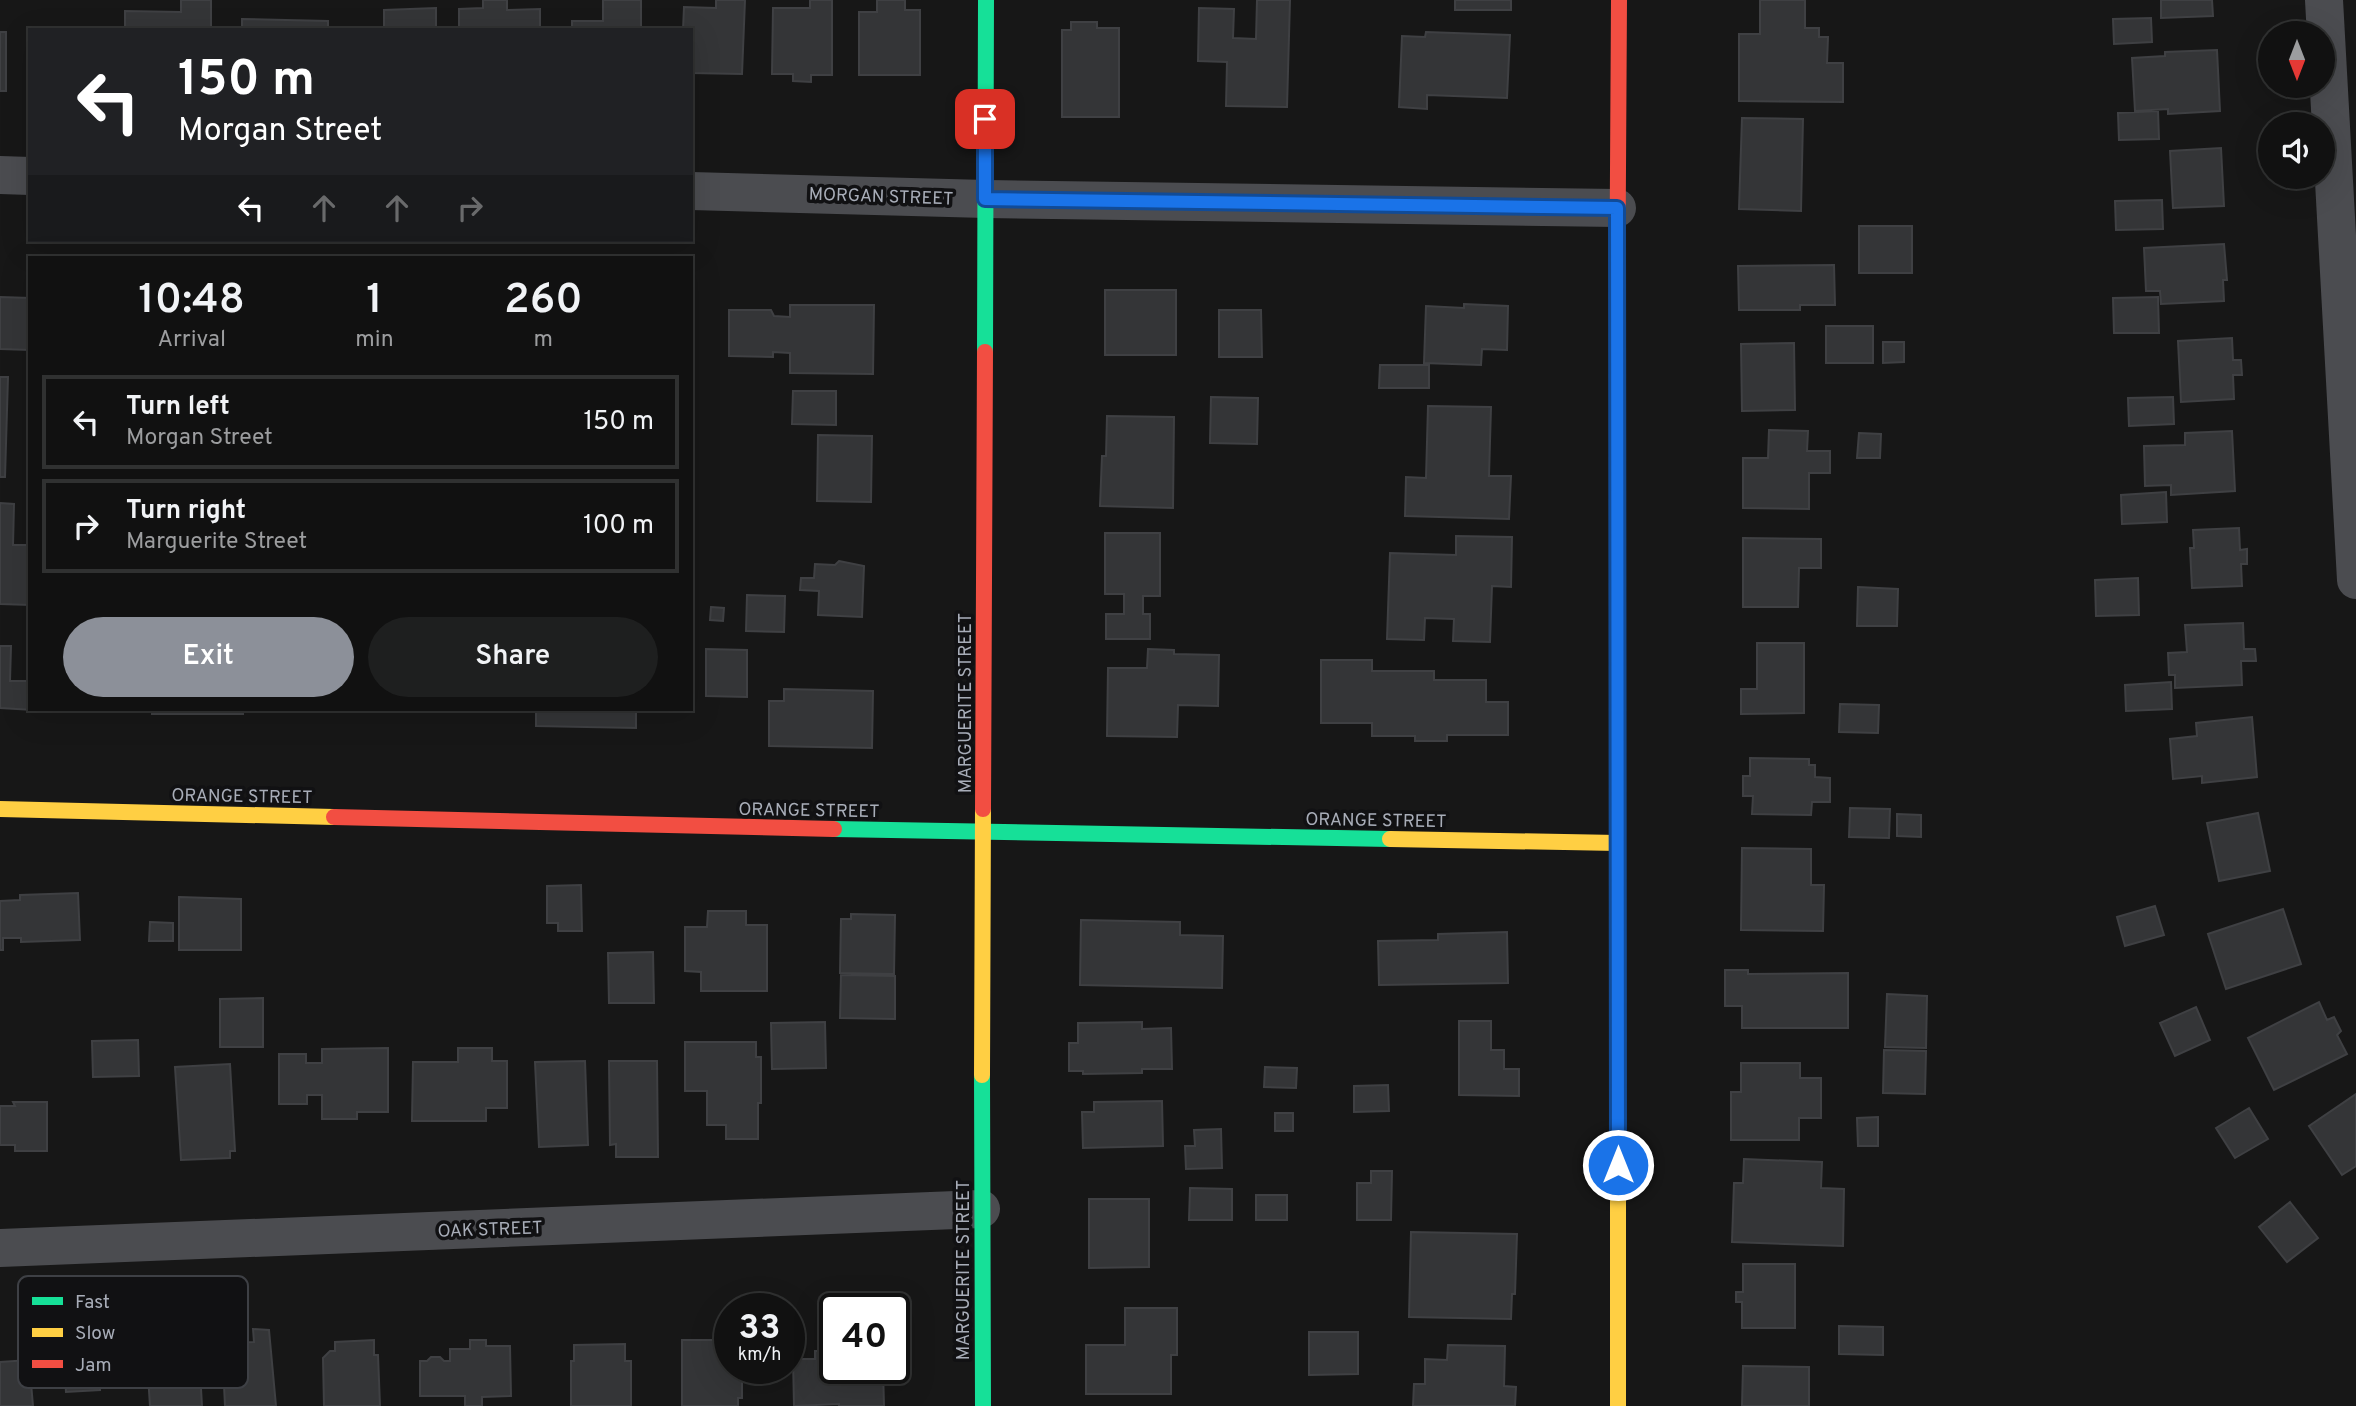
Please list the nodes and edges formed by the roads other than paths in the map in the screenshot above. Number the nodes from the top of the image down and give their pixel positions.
1 (985, 0) edge
2 (1619, 0) edge
3 (2323, 0) edge
4 (0, 175) edge
5 (28, 176) edge
6 (693, 191) edge
7 (985, 199) junction
8 (1617, 208) junction
9 (2356, 580) edge
10 (0, 809) edge
11 (984, 833) junction
12 (1618, 843) junction
13 (981, 1209) junction
14 (0, 1248) edge
15 (983, 1406) edge
16 (1618, 1406) edge

1 - 7 street, MARGUERITE STREET
2 - 8 street
3 - 9 street
4 - 5 street
6 - 7 street, MORGAN STREET
7 - 8 street, MORGAN STREET
7 - 11 street, MARGUERITE STREET
8 - 12 street
10 - 11 street, ORANGE STREET
11 - 12 street, ORANGE STREET
11 - 13 street, MARGUERITE STREET
12 - 16 street
13 - 14 street, OAK STREET
13 - 15 street, MARGUERITE STREET

